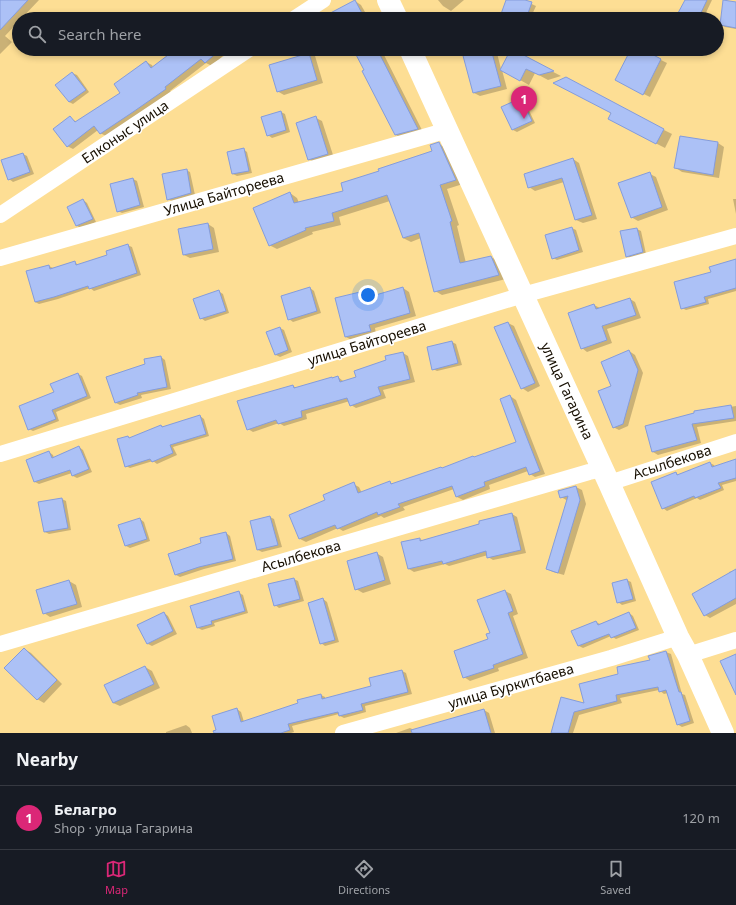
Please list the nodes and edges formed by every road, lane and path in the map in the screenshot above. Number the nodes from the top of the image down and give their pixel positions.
1 (323, 0) edge
2 (388, 0) edge
3 (305, 12) edge
4 (394, 12) edge
5 (238, 56) edge
6 (413, 56) edge
7 (448, 130) junction
8 (0, 215) edge
9 (736, 236) edge
10 (0, 258) edge
11 (523, 295) junction
12 (736, 442) edge
13 (0, 454) edge
14 (606, 476) junction
15 (736, 640) edge
16 (0, 644) edge
17 (683, 646) junction
18 (344, 733) edge
19 (723, 733) edge

1 - 3 street
2 - 4 main road
5 - 8 street, Елконыс улица
6 - 7 main road, улица Гагарина
7 - 10 street, Улица Байтореева
7 - 11 main road, улица Гагарина
9 - 11 street, улица Байтореева
11 - 13 street, улица Байтореева
11 - 14 main road, улица Гагарина
12 - 14 street, Асылбекова
14 - 16 street, Асылбекова
14 - 17 main road, улица Гагарина
15 - 17 street, улица Буркитбаева
17 - 18 street, улица Буркитбаева
17 - 19 main road, улица Гагарина

